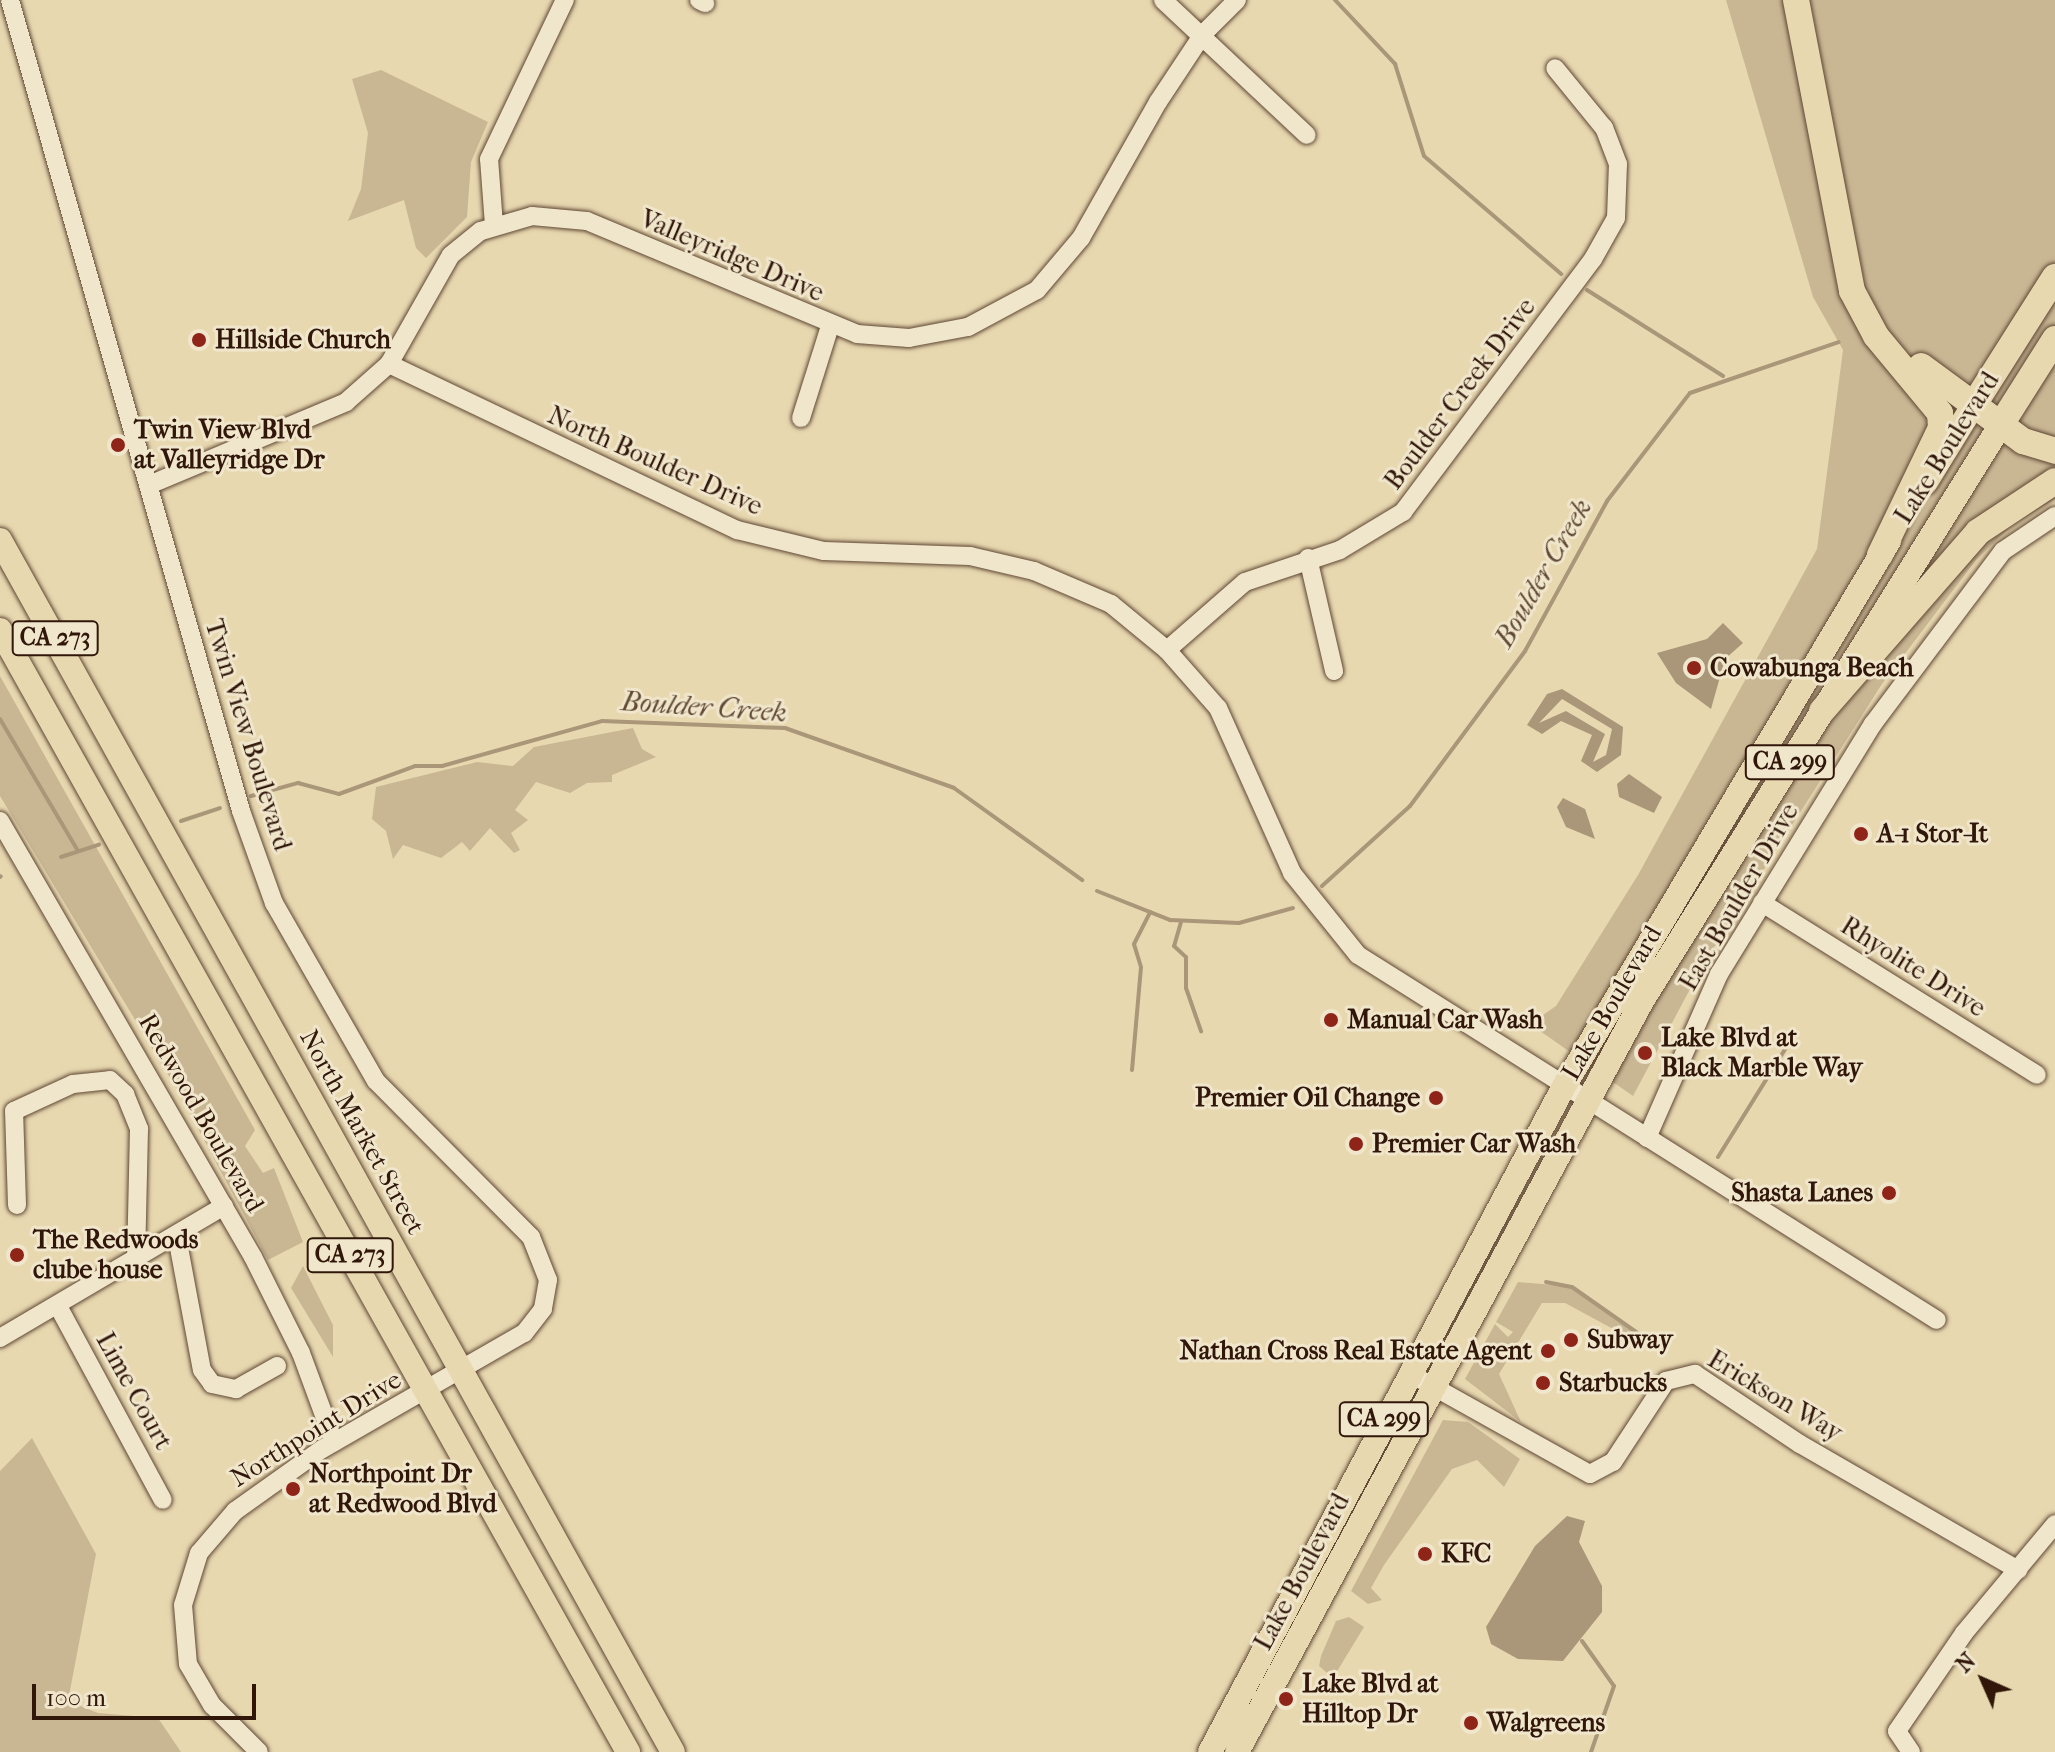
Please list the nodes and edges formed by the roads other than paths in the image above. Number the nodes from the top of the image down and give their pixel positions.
1 (10, 0) edge
2 (565, 0) edge
3 (1163, 0) edge
4 (1237, 0) edge
5 (1796, 0) edge
6 (1203, 34) junction
7 (1555, 68) dead end
8 (1307, 135) dead end
9 (494, 225) junction
10 (2055, 277) edge
11 (1863, 313) junction
12 (830, 326) junction
13 (2055, 339) edge
14 (389, 364) junction
15 (1973, 406) junction
16 (801, 418) dead end
17 (2000, 426) junction
18 (2055, 451) edge
19 (2055, 481) edge
20 (149, 485) junction
21 (2055, 516) edge
22 (0, 540) edge
23 (1880, 555) junction
24 (1308, 558) junction
25 (0, 630) edge
26 (1167, 650) junction
27 (1334, 671) dead end
28 (1822, 711) junction
29 (1, 824) edge
30 (1762, 903) junction
31 (2037, 1075) dead end
32 (1563, 1088) junction
33 (1585, 1102) junction
34 (1647, 1138) junction
35 (17, 1205) dead end
36 (224, 1206) junction
37 (177, 1237) junction
38 (136, 1262) junction
39 (59, 1308) junction
40 (1937, 1320) dead end
41 (0, 1338) edge
42 (277, 1366) dead end
43 (462, 1368) junction
44 (1419, 1379) junction
45 (425, 1391) junction
46 (334, 1442) junction
47 (163, 1500) dead end
48 (2055, 1524) edge
49 (2018, 1570) junction
50 (259, 1752) edge
51 (628, 1752) edge
52 (673, 1752) edge
53 (1210, 1752) edge
54 (1237, 1752) edge
55 (1910, 1752) edge

1 - 20 street, Twin View Boulevard
2 - 9 street
3 - 6 street
4 - 6 street, Valleyridge Drive
5 - 11 highway
6 - 8 street
6 - 12 street, Valleyridge Drive
7 - 24 street, Boulder Creek Drive
9 - 12 street, Valleyridge Drive
9 - 14 street, Valleyridge Drive
10 - 15 highway, Lake Boulevard / CA 299
11 - 15 highway
11 - 23 highway
12 - 16 street
13 - 17 highway, Lake Boulevard / CA 299
14 - 20 street, Valleyridge Drive
14 - 26 street, North Boulder Drive
15 - 17 highway
15 - 23 main road, Lake Boulevard / CA 299
17 - 18 highway
17 - 28 main road, Lake Boulevard / CA 299
19 - 28 highway
20 - 43 street, Twin View Boulevard
21 - 30 street, East Boulder Drive
22 - 43 main road, North Market Street / CA 273
23 - 32 main road, Lake Boulevard / CA 299
24 - 26 street, Boulder Creek Drive
24 - 27 street
25 - 45 main road, CA 273
26 - 32 street, North Boulder Drive
28 - 33 main road, Lake Boulevard / CA 299
29 - 36 street, Redwood Boulevard
30 - 31 street, Rhyolite Drive
30 - 34 street, East Boulder Drive
32 - 33 street, North Boulder Drive
32 - 44 main road, Lake Boulevard / CA 299
33 - 34 street, North Boulder Drive
33 - 44 main road, Lake Boulevard / CA 299
34 - 40 street, North Boulder Drive
35 - 38 street
36 - 37 street
36 - 46 street, Redwood Boulevard
37 - 38 street
37 - 42 street
38 - 39 street
39 - 41 street
39 - 47 street, Lime Court
43 - 45 street, Northpoint Drive
43 - 52 main road, North Market Street / CA 273
44 - 49 street, Erickson Way
44 - 53 main road, Lake Boulevard / CA 299
44 - 54 main road, Lake Boulevard / CA 299
45 - 46 street, Northpoint Drive
45 - 51 main road, CA 273
46 - 50 street, Northpoint Drive
48 - 49 street
49 - 55 street

